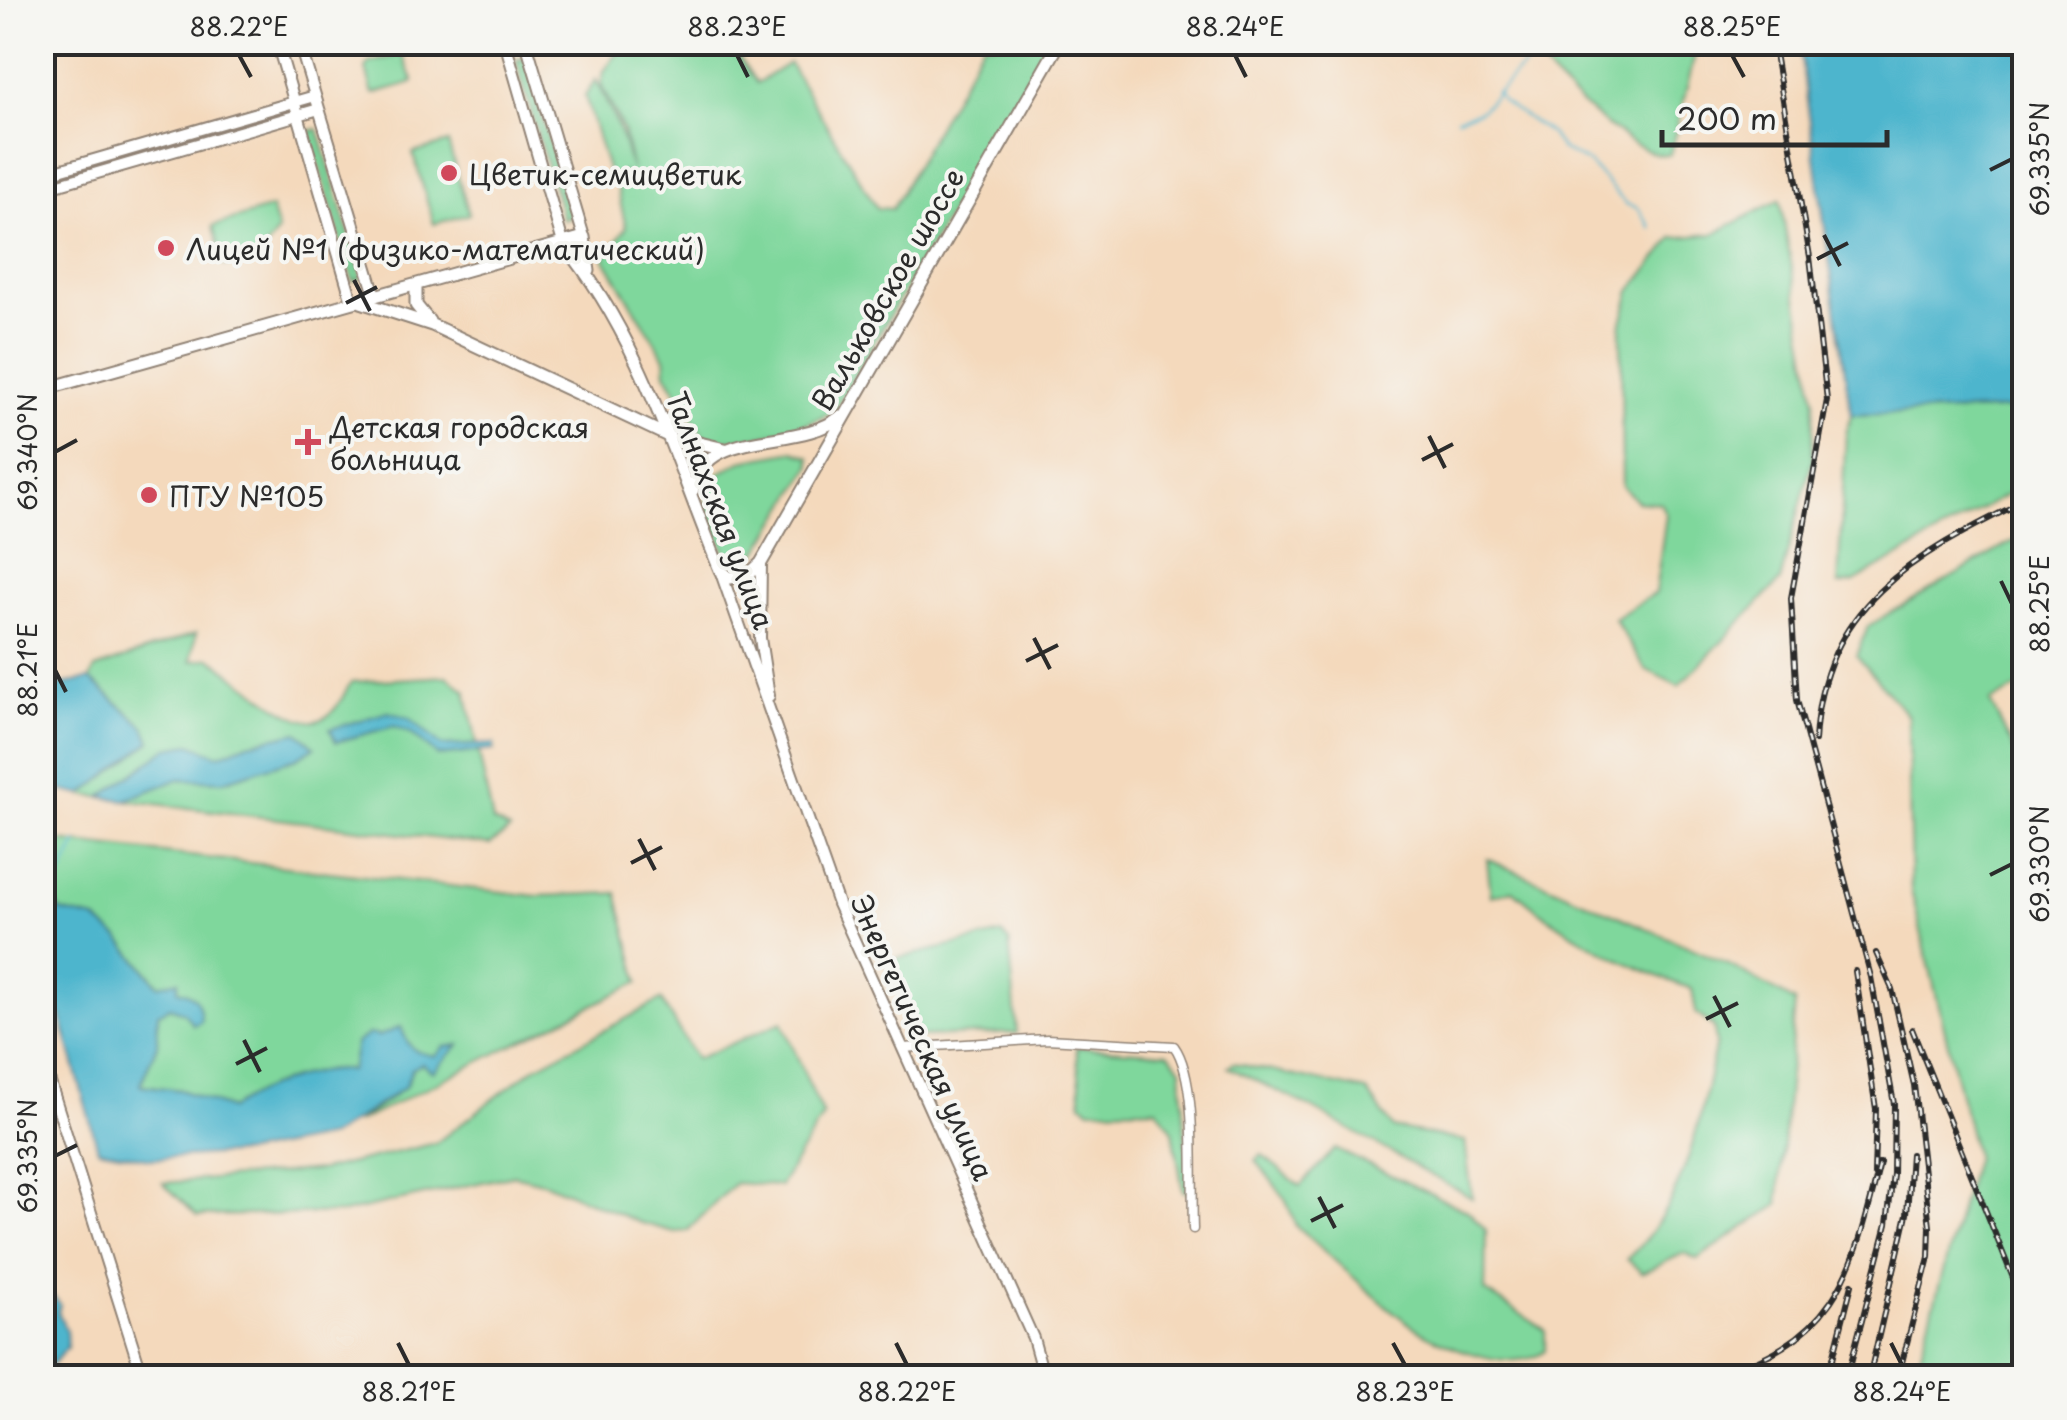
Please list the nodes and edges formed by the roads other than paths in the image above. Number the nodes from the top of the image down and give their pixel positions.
1 (277, 42) edge
2 (299, 42) edge
3 (504, 42) edge
4 (526, 42) edge
5 (1060, 42) edge
6 (315, 96) junction
7 (294, 102) junction
8 (319, 110) junction
9 (298, 116) junction
10 (159, 141) junction
11 (163, 154) junction
12 (101, 158) junction
13 (105, 171) junction
14 (42, 175) edge
15 (42, 189) edge
16 (584, 237) junction
17 (564, 243) junction
18 (589, 275) junction
19 (416, 285) junction
20 (374, 295) junction
21 (352, 301) junction
22 (432, 325) junction
23 (42, 390) edge
24 (662, 413) junction
25 (844, 414) junction
26 (670, 437) junction
27 (807, 438) junction
28 (728, 449) junction
29 (817, 462) junction
30 (692, 495) junction
31 (761, 563) junction
32 (721, 575) junction
33 (772, 712) junction
34 (904, 1048) junction
35 (42, 1057) edge
36 (1193, 1229) dead end
37 (144, 1378) edge
38 (1044, 1378) edge

1 - 7 street
2 - 6 street
3 - 17 street, Талнахская улица
4 - 16 street, Талнахская улица
5 - 25 main road, Вальковское шоссе
6 - 7 street
6 - 8 street
7 - 9 street
7 - 10 street
8 - 9 street
8 - 20 street
9 - 11 street
9 - 21 street
10 - 11 street
10 - 12 street
11 - 13 street
12 - 13 street
12 - 14 street
13 - 15 street
16 - 17 main road
16 - 18 main road, Талнахская улица
17 - 18 main road, Талнахская улица
17 - 19 main road
18 - 24 main road, Талнахская улица
19 - 20 main road
19 - 22 main road
20 - 21 main road
21 - 22 main road
21 - 23 main road
22 - 26 main road
24 - 26 main road, Талнахская улица
24 - 28 main road
25 - 27 main road
25 - 29 main road, Вальковское шоссе
26 - 30 main road, Талнахская улица
27 - 28 main road
27 - 29 main road
28 - 30 main road
29 - 31 main road, Вальковское шоссе
30 - 32 main road, Талнахская улица
31 - 32 main road, Вальковское шоссе
31 - 33 street, Вальковское шоссе
32 - 33 street, Талнахская улица
33 - 34 street, Энергетическая улица
34 - 36 street
34 - 38 street, Энергетическая улица
35 - 37 street

